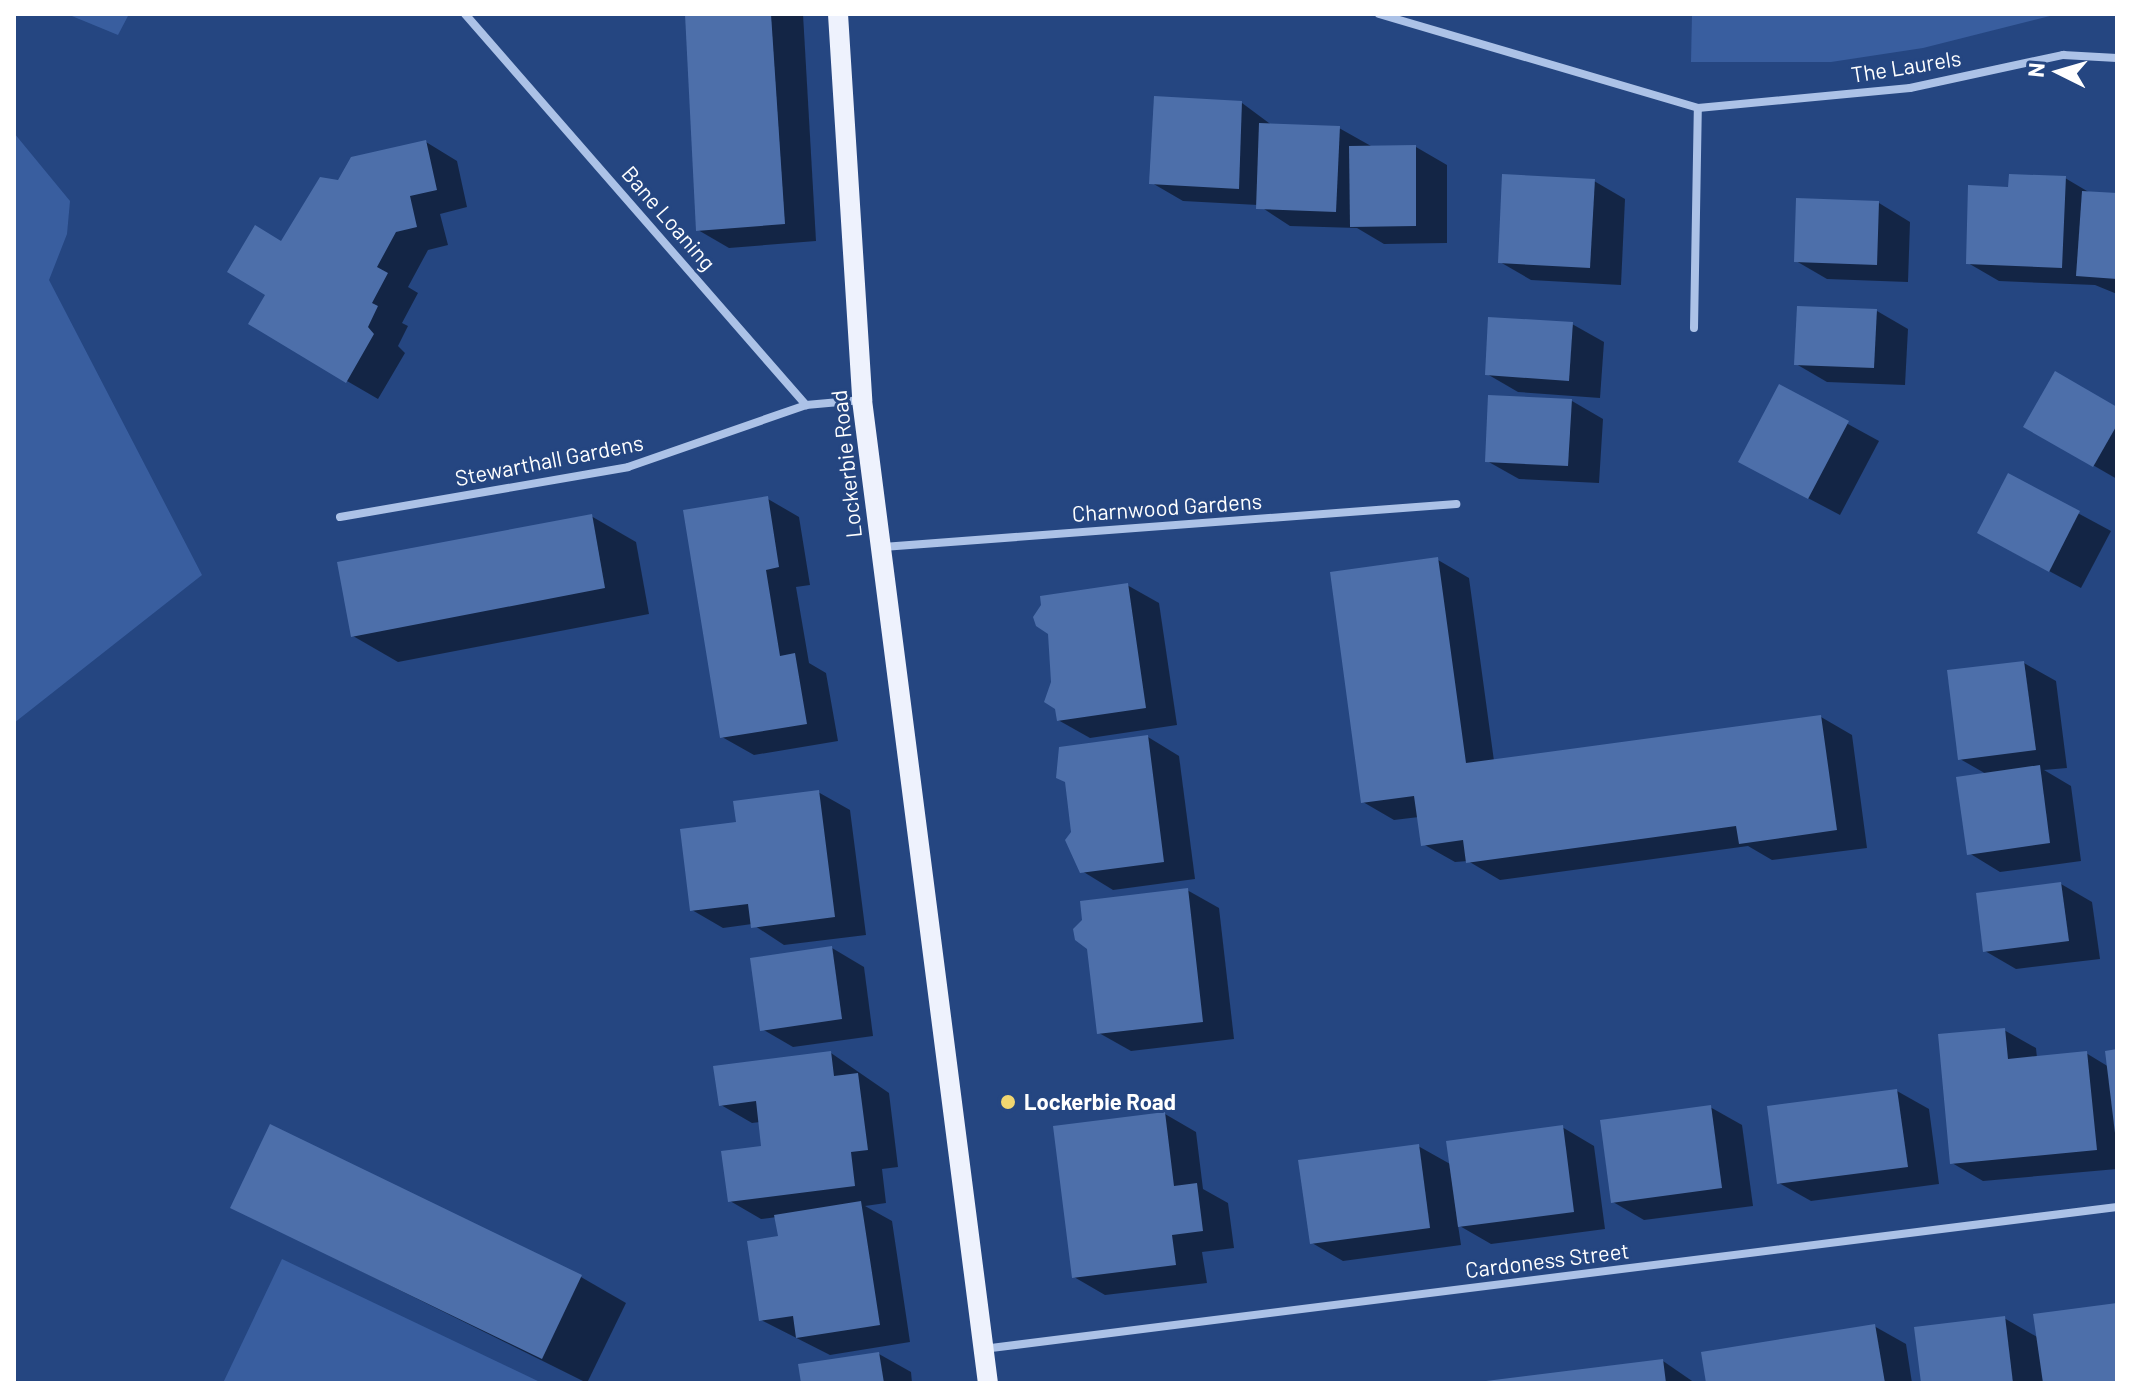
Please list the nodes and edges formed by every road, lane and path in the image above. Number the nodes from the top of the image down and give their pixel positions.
1 (465, 14) edge
2 (838, 14) edge
3 (1379, 14) edge
4 (2117, 58) edge
5 (1698, 108) junction
6 (1694, 328) dead end
7 (862, 400) junction
8 (806, 405) junction
9 (1456, 504) dead end
10 (340, 517) dead end
11 (880, 547) junction
12 (2117, 1207) edge
13 (982, 1349) junction
14 (988, 1383) edge

1 - 8 street, Bane Loaning
2 - 7 main road, Lockerbie Road
3 - 5 street, The Laurels
4 - 5 street, The Laurels
5 - 6 street
7 - 8 street
7 - 11 main road, Lockerbie Road
8 - 10 street, Stewarthall Gardens
9 - 11 street, Charnwood Gardens
11 - 13 main road, Lockerbie Road
12 - 13 street, Cardoness Street
13 - 14 main road, Lockerbie Road

